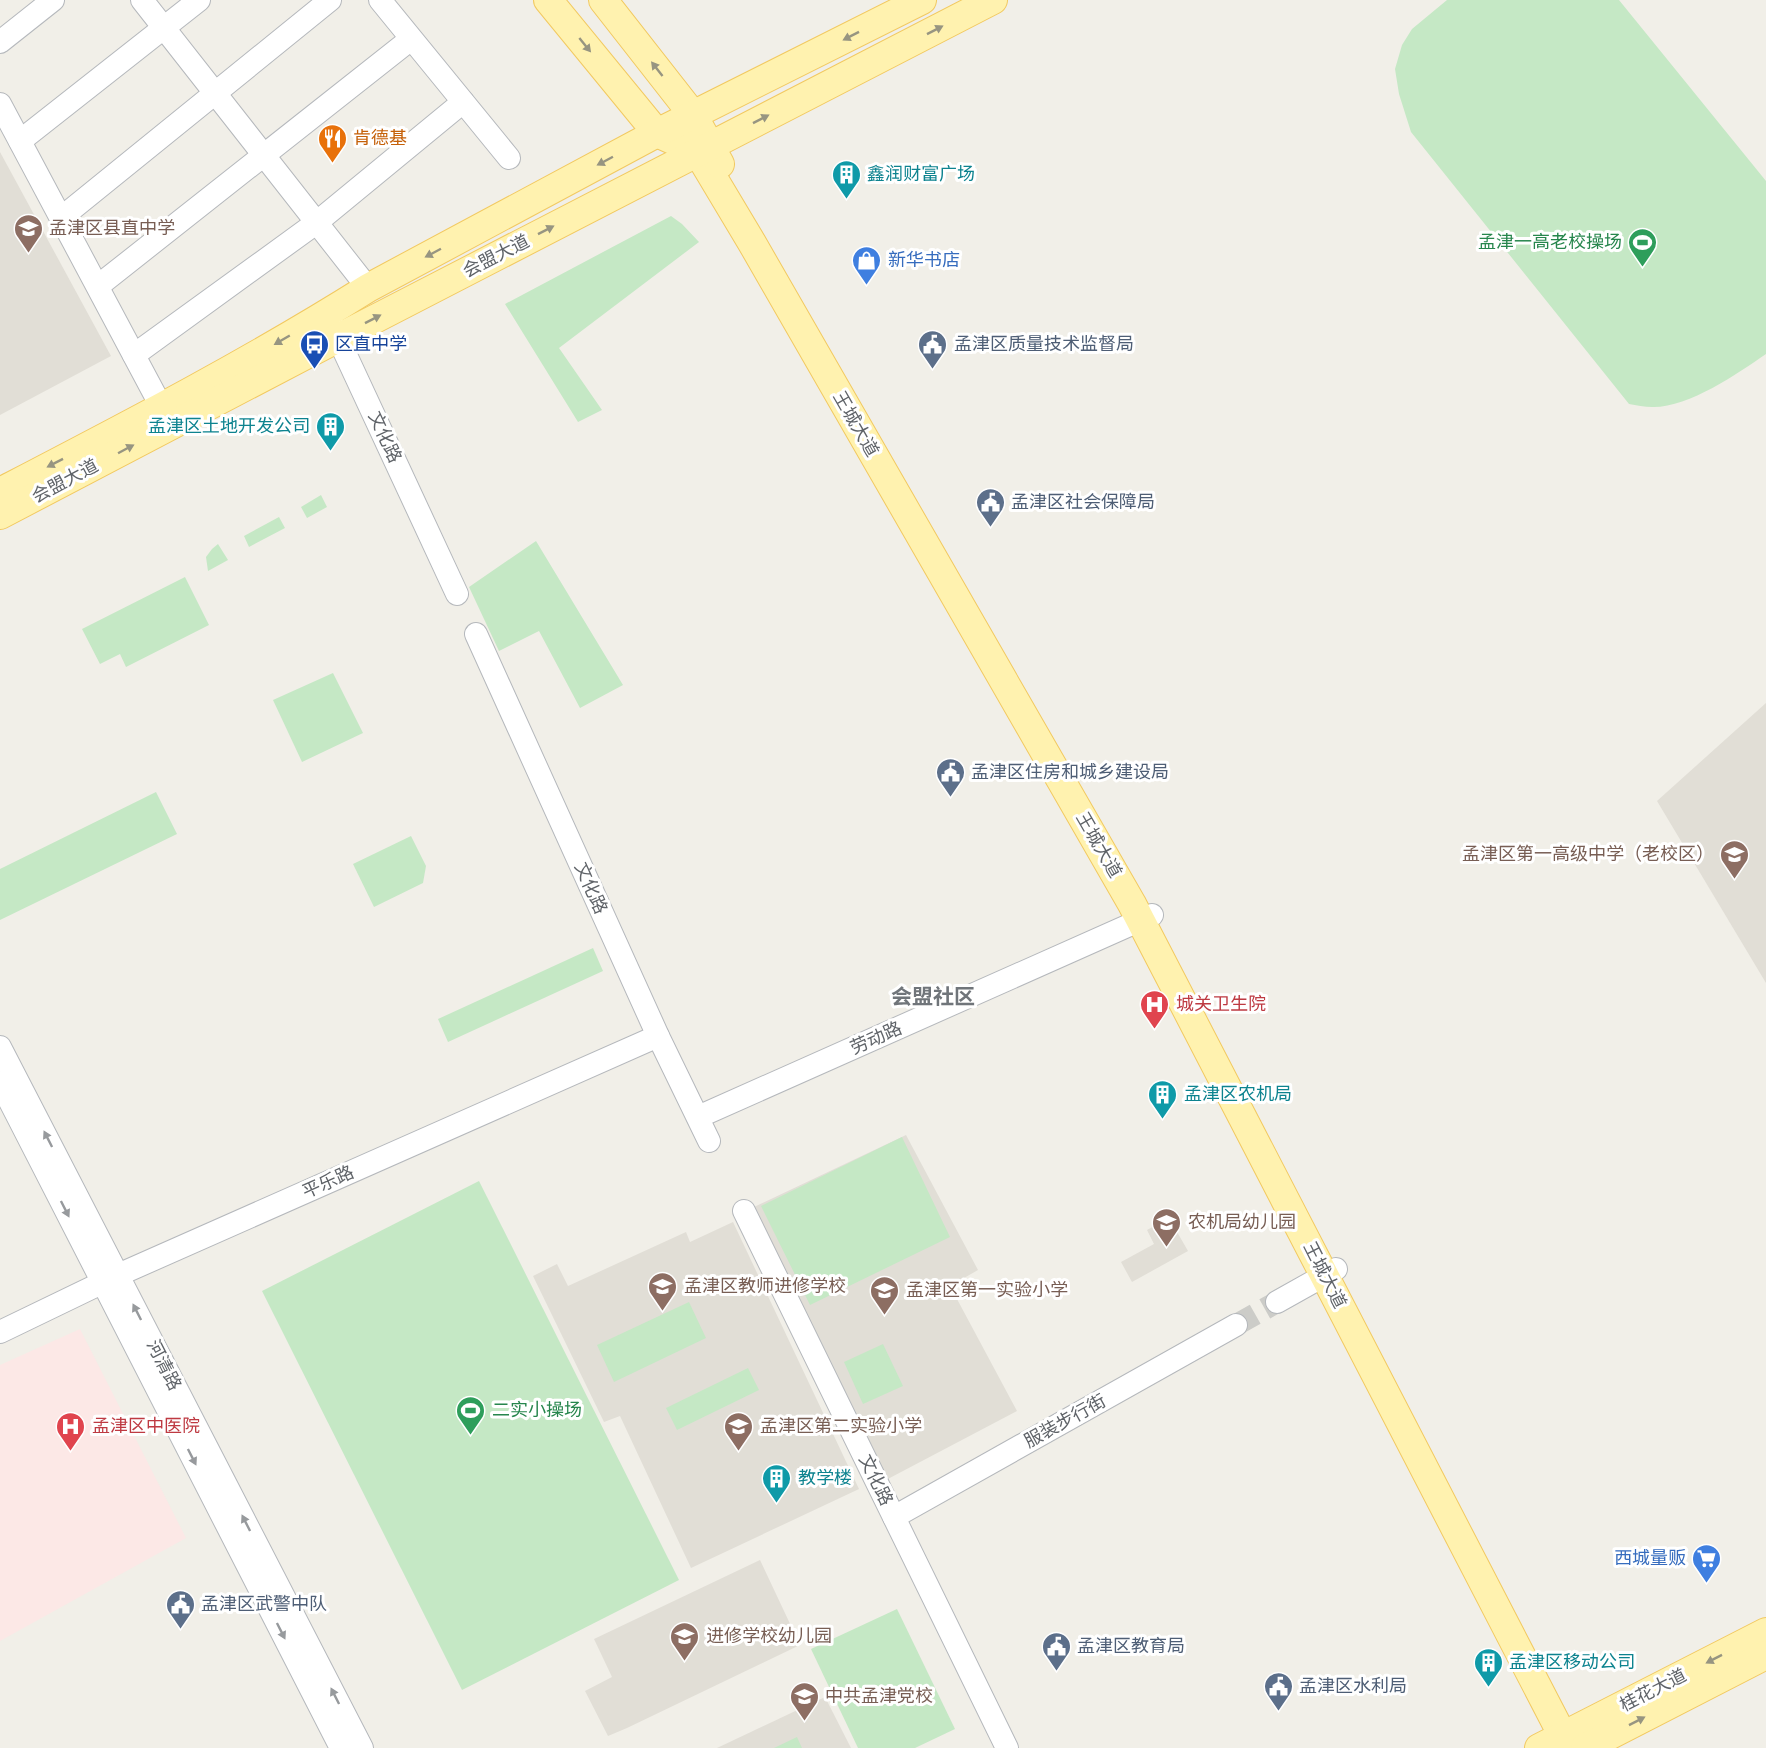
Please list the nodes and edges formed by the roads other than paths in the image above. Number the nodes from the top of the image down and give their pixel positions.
1 (53, 0) edge
2 (142, 0) edge
3 (199, 0) edge
4 (330, 0) edge
5 (380, 0) edge
6 (548, 0) edge
7 (603, 0) edge
8 (922, 0) edge
9 (993, 0) edge
10 (163, 28) junction
11 (411, 39) junction
12 (0, 42) edge
13 (215, 93) junction
14 (463, 102) junction
15 (0, 104) edge
16 (693, 116) junction
17 (657, 133) junction
18 (20, 141) junction
19 (703, 149) junction
20 (263, 155) junction
21 (509, 159) dead end
22 (61, 218) junction
23 (316, 223) junction
24 (98, 286) junction
25 (368, 288) junction
26 (332, 326) junction
27 (134, 355) junction
28 (162, 408) junction
29 (0, 492) edge
30 (0, 515) edge
31 (457, 594) dead end
32 (476, 634) dead end
33 (1147, 918) junction
34 (658, 1036) junction
35 (0, 1047) edge
36 (0, 1082) edge
37 (698, 1117) junction
38 (710, 1141) dead end
39 (744, 1211) dead end
40 (1336, 1269) junction
41 (110, 1278) junction
42 (1277, 1302) tunnel mouth
43 (1236, 1325) tunnel mouth
44 (0, 1332) edge
45 (894, 1517) junction
46 (1766, 1632) edge
47 (1766, 1655) edge
48 (1569, 1743) edge
49 (341, 1748) edge
50 (362, 1748) edge
51 (1007, 1748) edge

1 - 12 street
2 - 10 street
3 - 10 street
4 - 13 street
5 - 11 street
6 -> 17 main road
16 -> 7 main road, 王城大道
8 -> 16 main road, 会盟大道
19 -> 9 main road, 会盟大道
10 - 13 street
10 - 18 street
11 - 14 street
11 - 20 street
13 - 20 street
13 - 22 street
14 - 21 street
14 - 23 street
15 - 18 street
16 - 17 main road, 会盟大道
16 - 19 main road, 王城大道
17 - 19 main road
17 -> 25 main road, 会盟大道
18 - 22 street
26 -> 19 main road, 会盟大道
19 - 33 main road, 王城大道
20 - 23 street
20 - 24 street
22 - 24 street
23 - 25 street
23 - 27 street
24 - 27 street
25 - 26 main road, 会盟大道
26 -> 28 main road, 会盟大道
30 -> 26 main road, 会盟大道
26 - 31 street, 文化路
27 - 28 street
28 -> 29 main road, 会盟大道
32 - 34 street, 文化路
33 - 37 street, 劳动路
33 - 40 main road, 王城大道
33 - 48 main road, 王城大道
34 - 37 street, 文化路
34 - 41 street, 平乐路
41 -> 35 street, 河清路
36 -> 41 street, 河清路
37 - 38 street, 文化路
39 - 45 street, 文化路
40 - 42 street
40 - 48 main road, 王城大道
41 - 44 street, 平乐路
41 -> 49 street, 河清路
50 -> 41 street, 河清路
43 - 45 street, 服装步行街
45 - 51 street, 文化路
46 -> 48 main road, 桂花大道
48 -> 47 main road, 桂花大道

